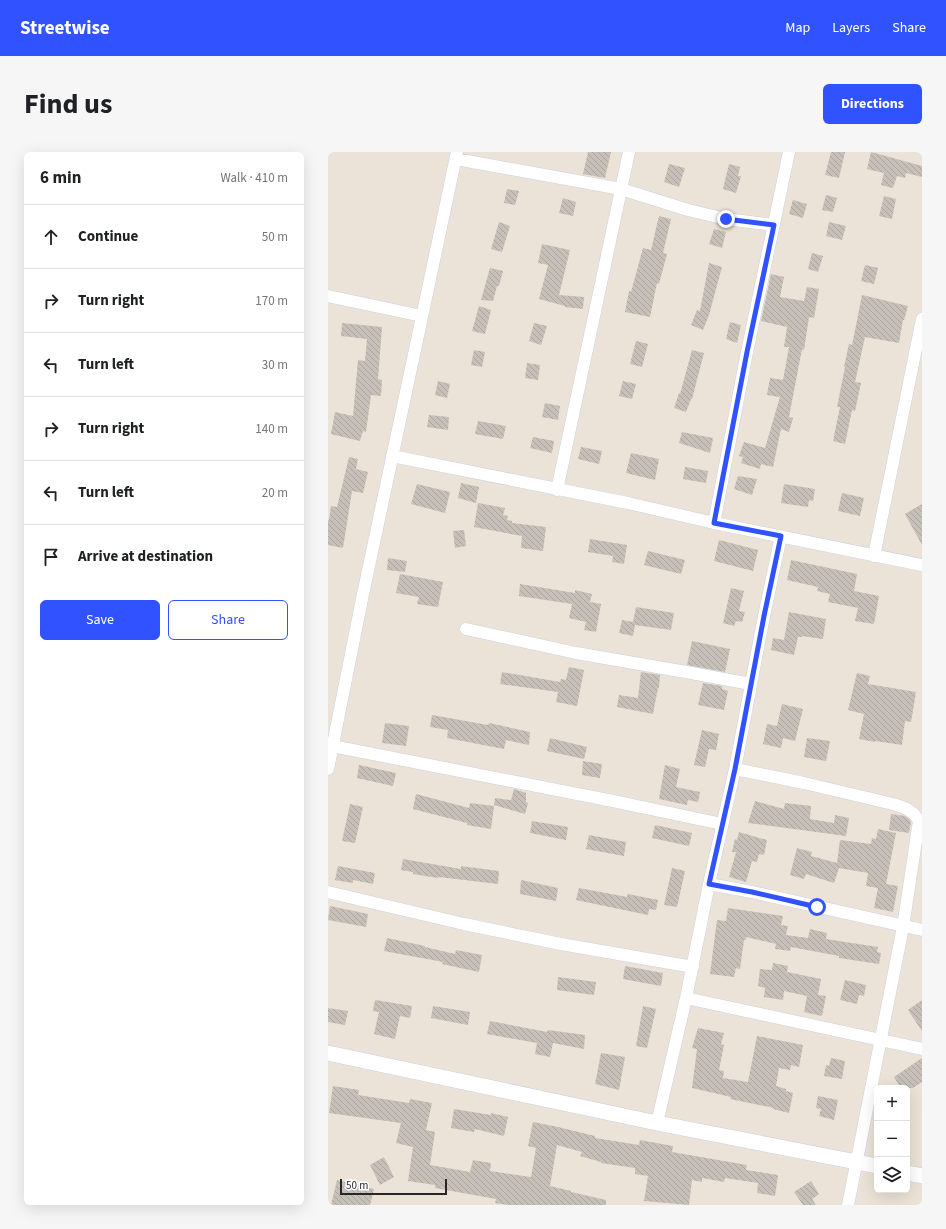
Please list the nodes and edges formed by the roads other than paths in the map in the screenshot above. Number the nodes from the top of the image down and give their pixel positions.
1 (628, 152) edge
2 (789, 152) edge
3 (457, 156) edge
4 (621, 190) junction
5 (774, 225) junction
6 (328, 296) edge
7 (422, 316) junction
8 (922, 320) edge
9 (920, 339) edge
10 (392, 456) junction
11 (557, 490) junction
12 (714, 523) junction
13 (781, 536) junction
14 (874, 556) junction
15 (922, 565) edge
16 (466, 629) dead end
17 (751, 684) junction
18 (332, 746) junction
19 (328, 769) edge
20 (735, 769) junction
21 (722, 824) junction
22 (709, 884) junction
23 (328, 892) edge
24 (904, 927) junction
25 (922, 930) edge
26 (693, 967) junction
27 (686, 998) junction
28 (880, 1040) junction
29 (922, 1049) edge
30 (328, 1052) edge
31 (658, 1123) junction
32 (856, 1162) junction
33 (874, 1165) edge
34 (910, 1174) edge
35 (922, 1176) edge
36 (848, 1205) edge

1 - 4 street
2 - 5 street
3 - 4 street
3 - 7 street
4 - 5 street
4 - 11 street
5 - 12 street
6 - 7 street
7 - 10 street
8 - 9 street
9 - 14 street
10 - 11 street
10 - 18 street
11 - 12 street
12 - 13 street
13 - 14 street
13 - 17 street
14 - 15 street
16 - 17 street
17 - 20 street
18 - 19 street
18 - 21 street
20 - 21 street
20 - 24 street
21 - 22 street
22 - 24 street
22 - 26 street
23 - 26 street
24 - 25 street
24 - 28 street
26 - 27 street
27 - 28 street
27 - 31 street
28 - 29 street
28 - 32 street
30 - 31 street
31 - 32 street
32 - 33 street
32 - 36 street
34 - 35 street

